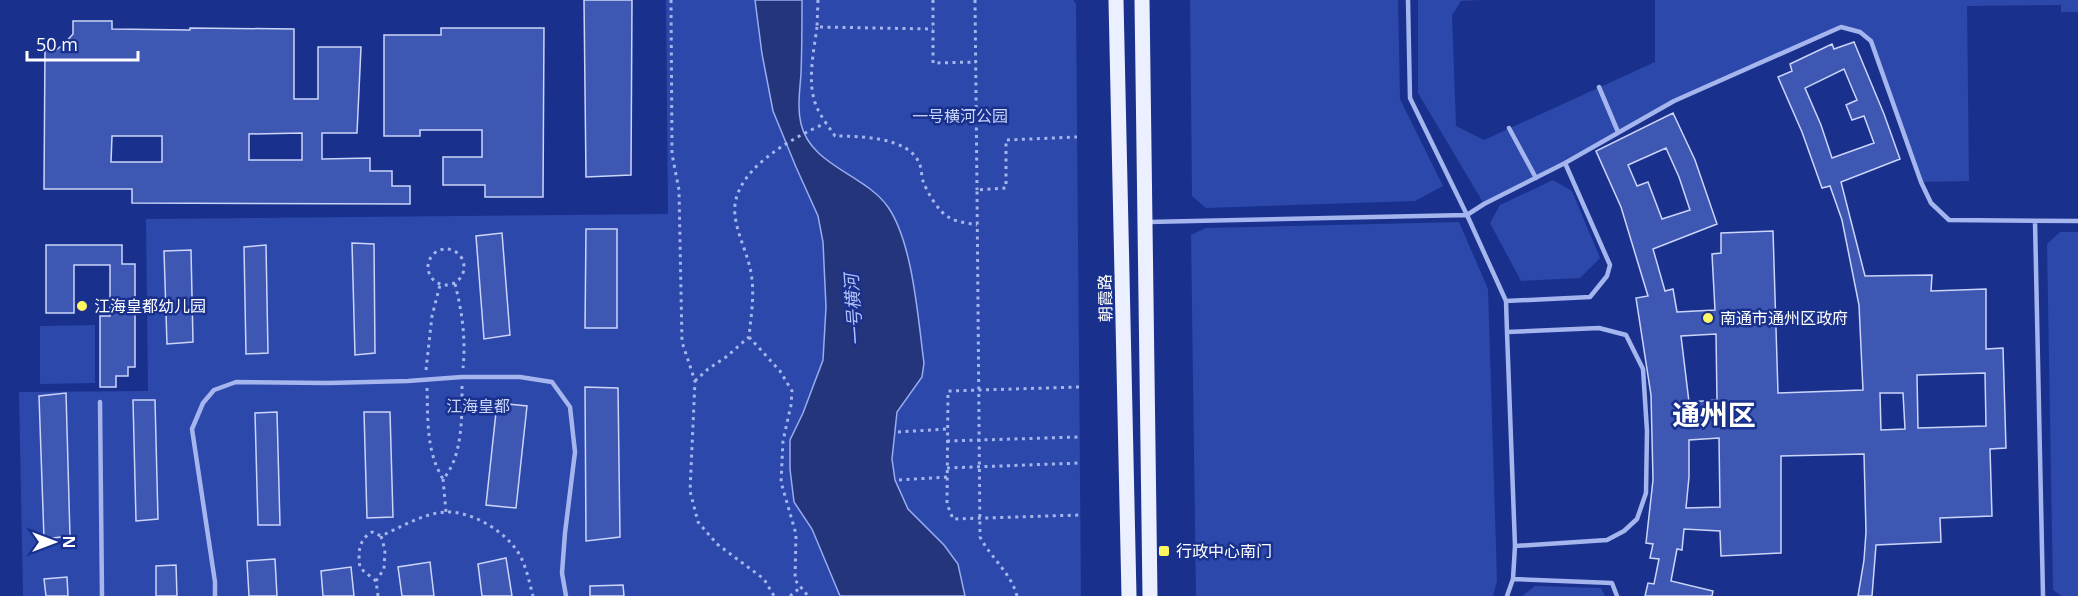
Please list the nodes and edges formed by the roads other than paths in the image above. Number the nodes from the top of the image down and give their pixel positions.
1 (1116, 0) edge
2 (1142, 0) edge
3 (1408, 0) edge
4 (1599, 87) dead end
5 (1509, 128) dead end
6 (1618, 132) junction
7 (1565, 163) junction
8 (1536, 177) junction
9 (1467, 215) junction
10 (2035, 221) junction
11 (2078, 221) edge
12 (1145, 222) junction
13 (1506, 301) junction
14 (1507, 332) junction
15 (100, 402) dead end
16 (1515, 546) junction
17 (1513, 579) junction
18 (102, 596) edge
19 (215, 596) edge
20 (566, 596) edge
21 (1129, 596) edge
22 (1150, 596) edge
23 (1507, 596) edge
24 (1617, 596) edge
25 (2043, 596) edge

1 - 21 main road, 朝霞路
2 - 12 main road
3 - 9 lane
4 - 6 lane
5 - 8 lane
6 - 7 lane
6 - 10 lane
7 - 8 lane
7 - 13 lane
8 - 9 lane
9 - 12 lane
9 - 13 lane
10 - 11 lane
10 - 25 lane
12 - 22 main road
13 - 14 lane
14 - 16 lane
14 - 16 lane
15 - 18 lane
16 - 17 lane
17 - 23 lane
17 - 24 lane
19 - 20 lane

